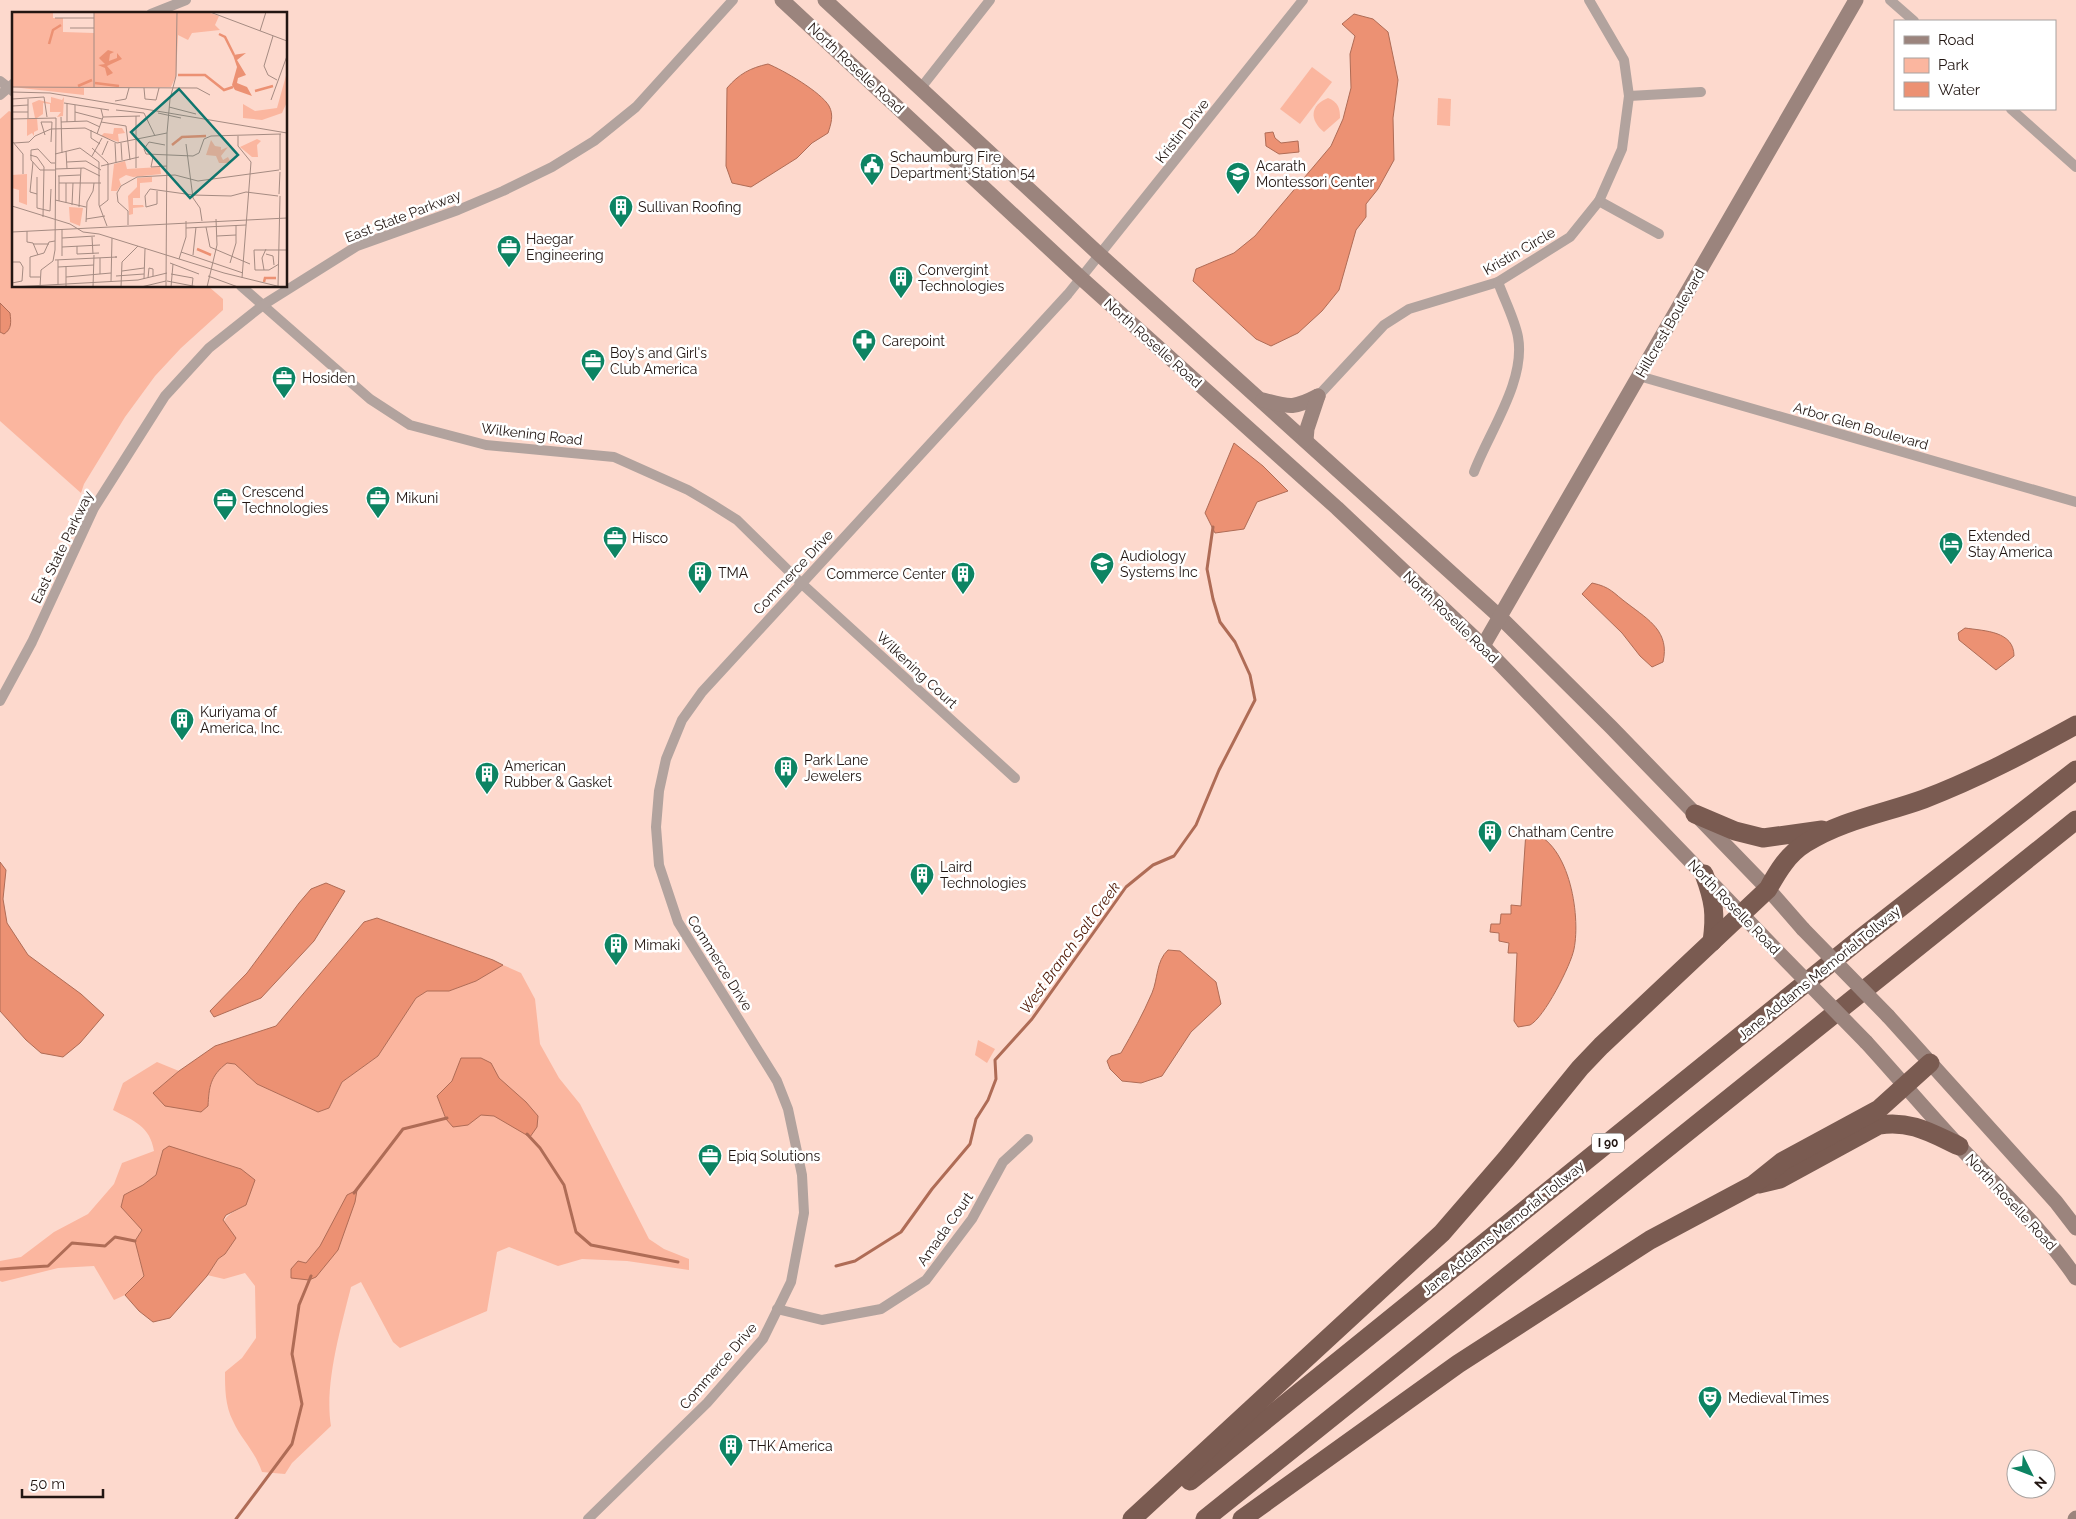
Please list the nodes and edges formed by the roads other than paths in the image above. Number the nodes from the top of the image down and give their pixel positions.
1 (186, 0) edge
2 (733, 0) edge
3 (782, 0) edge
4 (825, 0) edge
5 (990, 0) edge
6 (1303, 0) edge
7 (1589, 0) edge
8 (1856, 0) edge
9 (1890, 0) edge
10 (156, 12) edge
11 (1913, 20) edge
12 (9, 86) edge
13 (920, 89) junction
14 (1701, 92) dead end
15 (0, 95) edge
16 (1629, 96) junction
17 (2012, 110) edge
18 (2076, 167) edge
19 (1599, 201) junction
20 (1659, 234) dead end
21 (1100, 255) junction
22 (1081, 278) junction
23 (1498, 282) junction
24 (243, 288) edge
25 (263, 305) junction
26 (1639, 376) junction
27 (1318, 396) junction
28 (1260, 399) junction
29 (1306, 440) junction
30 (1474, 472) dead end
31 (2076, 502) edge
32 (801, 582) junction
33 (1500, 617) junction
34 (1483, 646) junction
35 (0, 701) edge
36 (2076, 725) edge
37 (2076, 770) edge
38 (1014, 778) dead end
39 (1695, 814) junction
40 (2076, 820) edge
41 (1838, 827) junction
42 (1704, 874) junction
43 (1768, 889) junction
44 (1742, 914) junction
45 (1712, 942) junction
46 (1930, 1063) junction
47 (1906, 1086) junction
48 (1028, 1139) dead end
49 (1959, 1146) junction
50 (1753, 1185) junction
51 (2076, 1228) edge
52 (2076, 1278) edge
53 (777, 1309) junction
54 (588, 1519) edge
55 (1132, 1519) edge
56 (1143, 1519) edge
57 (1205, 1519) edge
58 (1242, 1519) edge

1 - 10 street
2 - 25 street, East State Parkway
3 - 22 main road, North Roselle Road
4 - 13 main road, North Roselle Road
5 - 13 street
6 - 21 street, Kristin Drive
7 - 16 street, Kristin Circle
8 - 26 main road, Hillcrest Boulevard
9 - 11 street
12 - 15 street
13 - 21 main road, North Roselle Road
14 - 16 street
16 - 19 street, Kristin Circle
17 - 18 street
19 - 20 street
19 - 23 street, Kristin Circle
21 - 22 street, Kristin Drive
21 - 28 main road, North Roselle Road
22 - 32 street, Commerce Drive
22 - 34 main road, North Roselle Road
23 - 27 street, Kristin Circle
23 - 30 street
24 - 25 street, Wilkening Road
25 - 32 street, Wilkening Road
25 - 35 street, East State Parkway
26 - 31 street, Arbor Glen Boulevard
26 - 33 main road, Hillcrest Boulevard
27 - 28 main road
27 - 29 main road
28 - 29 main road, North Roselle Road
29 - 33 main road, North Roselle Road
32 - 38 street, Wilkening Court
32 - 53 street, Commerce Drive
33 - 34 main road, Hillcrest Boulevard
33 - 39 main road, North Roselle Road
34 - 42 main road, North Roselle Road
36 - 41 highway
37 - 56 highway, Jane Addams Memorial Tollway / I 90
39 - 41 highway
39 - 43 main road, North Roselle Road
40 - 57 highway
41 - 43 highway
42 - 44 main road, North Roselle Road
42 - 45 highway
43 - 44 highway
43 - 46 main road, North Roselle Road, bridge
44 - 45 highway
44 - 47 main road, North Roselle Road, bridge
45 - 55 highway
46 - 47 highway
46 - 51 main road, North Roselle Road
47 - 49 main road, North Roselle Road
47 - 50 highway
48 - 53 street, Amada Court
49 - 50 highway
49 - 52 main road, North Roselle Road
50 - 58 highway
53 - 54 street, Commerce Drive

